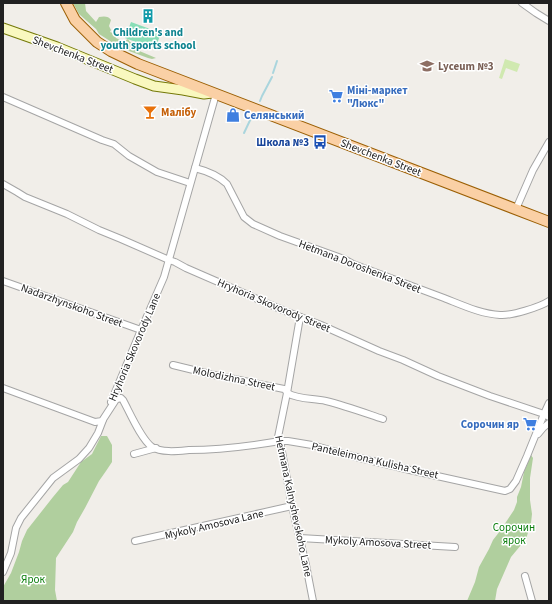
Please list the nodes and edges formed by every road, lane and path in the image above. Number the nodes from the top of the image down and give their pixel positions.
1 (66, 3) edge
2 (522, 3) edge
3 (549, 21) edge
4 (3, 28) edge
5 (214, 93) junction
6 (3, 98) edge
7 (549, 142) edge
8 (195, 168) junction
9 (190, 183) junction
10 (3, 184) edge
11 (516, 209) junction
12 (549, 222) edge
13 (169, 260) junction
14 (3, 281) edge
15 (549, 300) edge
16 (300, 317) junction
17 (141, 330) junction
18 (174, 365) dead end
19 (3, 388) edge
20 (287, 393) junction
21 (549, 403) edge
22 (546, 416) edge
23 (383, 419) dead end
24 (102, 421) junction
25 (549, 423) edge
26 (280, 441) junction
27 (532, 445) junction
28 (156, 448) junction
29 (134, 454) dead end
30 (292, 506) junction
31 (300, 538) junction
32 (136, 541) dead end
33 (455, 547) dead end
34 (3, 572) edge
35 (525, 576) dead end
36 (313, 601) edge
37 (532, 601) edge

1 - 5 main road, Shevchenka Street
2 - 3 street
4 - 5 main road, Shevchenka Street
5 - 8 street, Hryhoria Skovorody Lane
5 - 11 main road, Shevchenka Street
6 - 9 street
7 - 11 street
8 - 9 street, Hryhoria Skovorody Lane
8 - 15 street, Hetmana Doroshenka Street
9 - 13 street, Hryhoria Skovorody Lane
10 - 13 street, Hryhoria Skovorody Street
11 - 12 main road, Shevchenka Street
13 - 16 street, Hryhoria Skovorody Street
13 - 17 street, Hryhoria Skovorody Lane
14 - 17 street, Nadarzhynskoho Street
16 - 20 street, Hetmana Kalnyshevskoho Lane
16 - 22 street, Hryhoria Skovorody Street
17 - 24 street, Hryhoria Skovorody Lane
18 - 20 street, Molodizhna Street
19 - 24 street
20 - 23 street, Molodizhna Street
20 - 26 street, Hetmana Kalnyshevskoho Lane
21 - 22 street, Panteleimona Kulisha Street
22 - 27 street, Panteleimona Kulisha Street
24 - 28 street
24 - 34 street, Hryhoria Skovorody Lane
25 - 27 street
26 - 27 street, Panteleimona Kulisha Street
26 - 28 street, Panteleimona Kulisha Street
26 - 30 street, Hetmana Kalnyshevskoho Lane
28 - 29 street, Panteleimona Kulisha Street
30 - 31 street, Hetmana Kalnyshevskoho Lane
30 - 32 street, Mykoly Amosova Lane
31 - 33 street, Mykoly Amosova Street
31 - 36 street, Hetmana Kalnyshevskoho Lane
35 - 37 street

